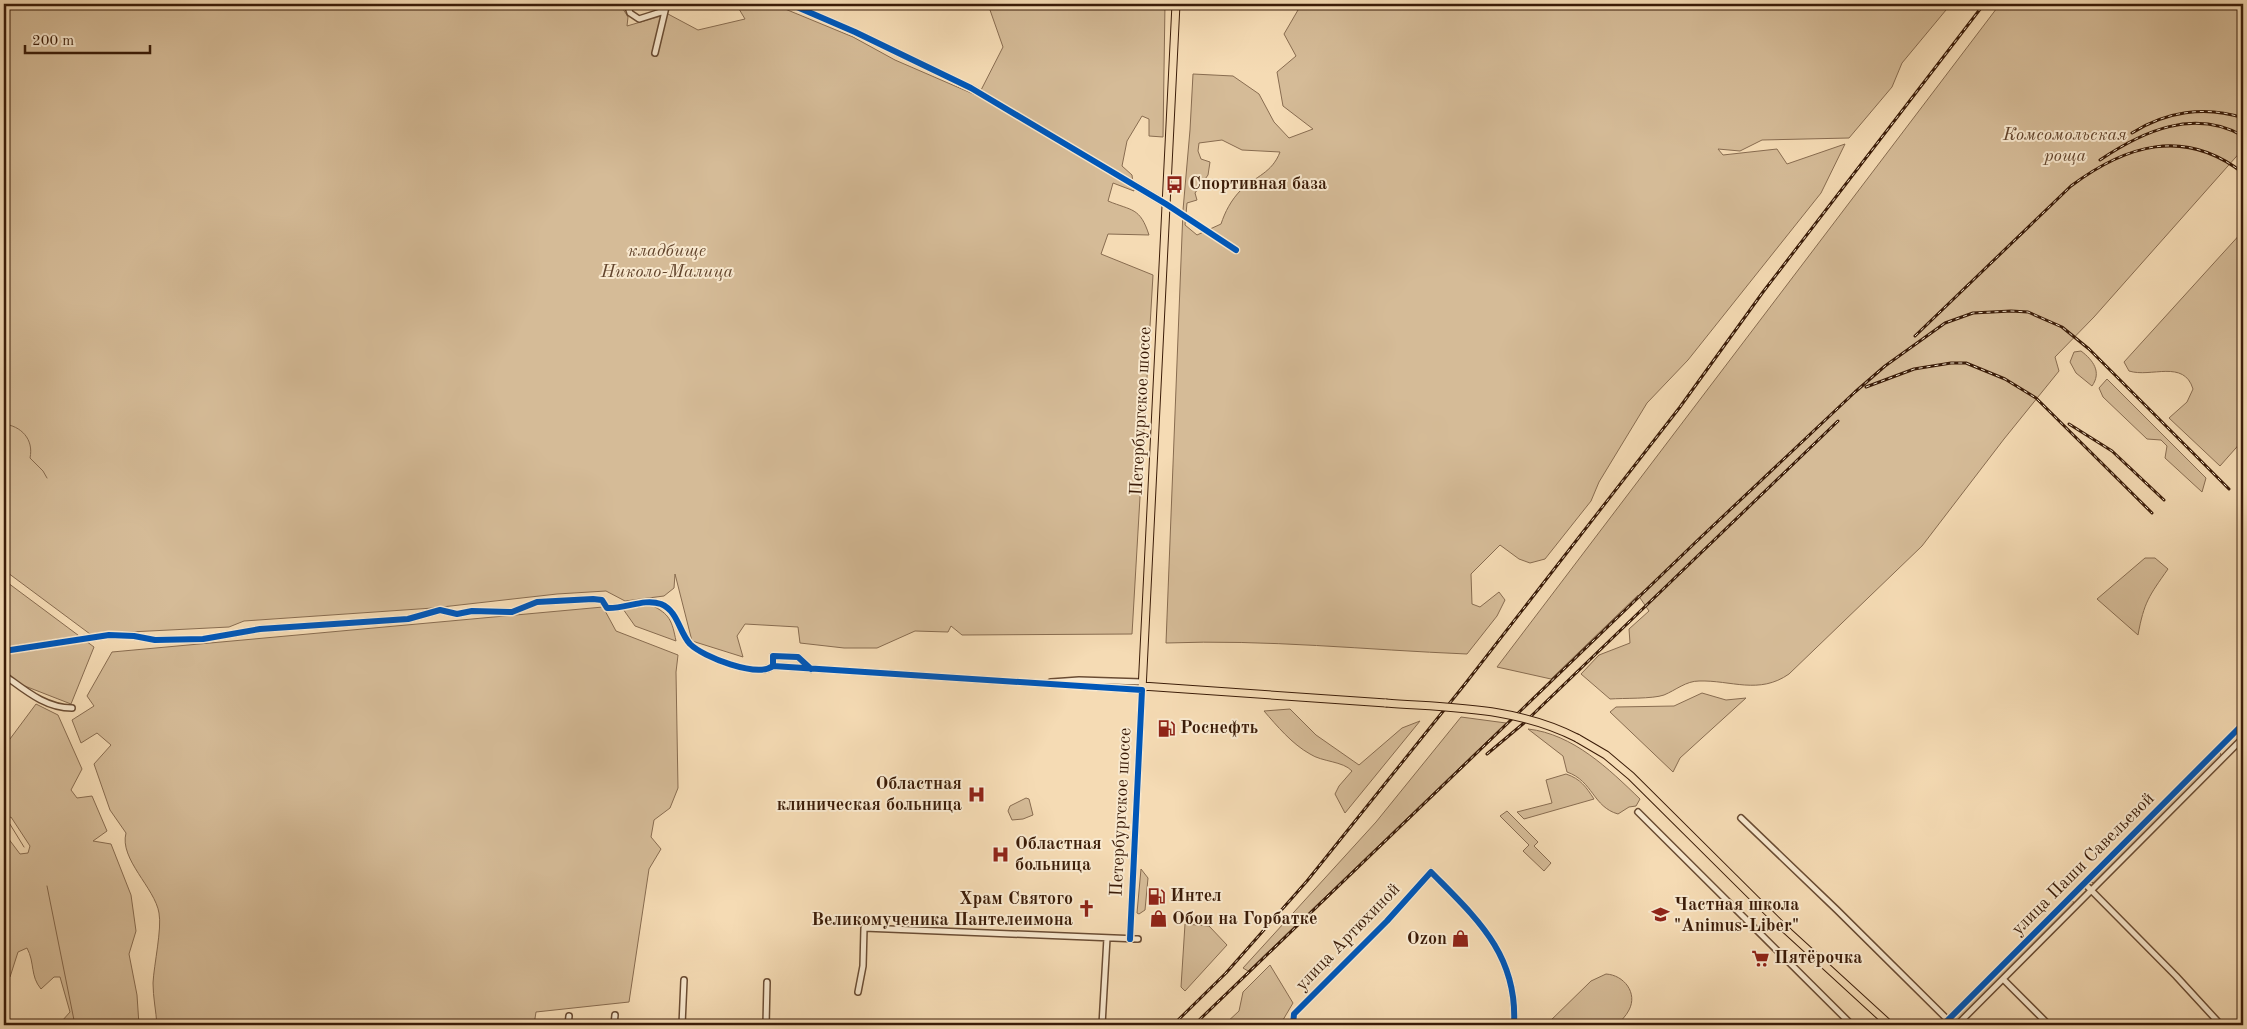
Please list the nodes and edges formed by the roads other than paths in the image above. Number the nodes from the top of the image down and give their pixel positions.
1 (627, 4) edge
2 (666, 4) edge
3 (790, 4) edge
4 (1176, 4) edge
5 (655, 53) dead end
6 (1166, 204) junction
7 (1236, 250) dead end
8 (4, 651) edge
9 (773, 666) junction
10 (811, 669) junction
11 (4, 675) edge
12 (1142, 686) junction
13 (72, 708) dead end
14 (2243, 724) edge
15 (2243, 738) edge
16 (1638, 812) dead end
17 (1741, 818) dead end
18 (2085, 884) junction
19 (2091, 891) junction
20 (2070, 898) junction
21 (2077, 905) junction
22 (1107, 938) junction
23 (1130, 939) junction
24 (1138, 939) dead end
25 (684, 980) dead end
26 (2002, 980) junction
27 (767, 982) dead end
28 (858, 992) dead end
29 (615, 1015) dead end
30 (569, 1016) dead end
31 (1948, 1020) junction
32 (568, 1025) edge
33 (614, 1025) edge
34 (682, 1025) edge
35 (766, 1025) edge
36 (1102, 1025) edge
37 (1293, 1025) edge
38 (1514, 1025) edge
39 (1852, 1025) edge
40 (1890, 1025) edge
41 (1943, 1025) edge
42 (1957, 1025) edge
43 (2049, 1025) edge
44 (2221, 1025) edge

1 - 2 street
2 - 5 street
3 - 6 street
4 - 6 main road, Петербургское шоссе
6 - 7 street
6 - 12 main road, Петербургское шоссе
8 - 9 street
9 - 10 street
9 - 10 street
10 - 12 street
11 - 13 street
12 - 23 street, Петербургское шоссе
12 - 40 main road, bridge
14 - 18 street, улица Паши Савельевой
15 - 19 street, улица Паши Савельевой
16 - 39 street
17 - 31 street
18 - 19 street
18 - 20 street, улица Паши Савельевой
19 - 21 street, улица Паши Савельевой
19 - 44 street
20 - 21 street
20 - 31 street, улица Паши Савельевой
21 - 26 street, улица Паши Савельевой
22 - 23 street
22 - 28 street
22 - 36 street
23 - 24 street
25 - 34 street
26 - 42 street, улица Паши Савельевой
26 - 43 street
27 - 35 street
29 - 33 street
30 - 32 street
31 - 41 street, улица Паши Савельевой
37 - 38 street, улица Артюхиной

